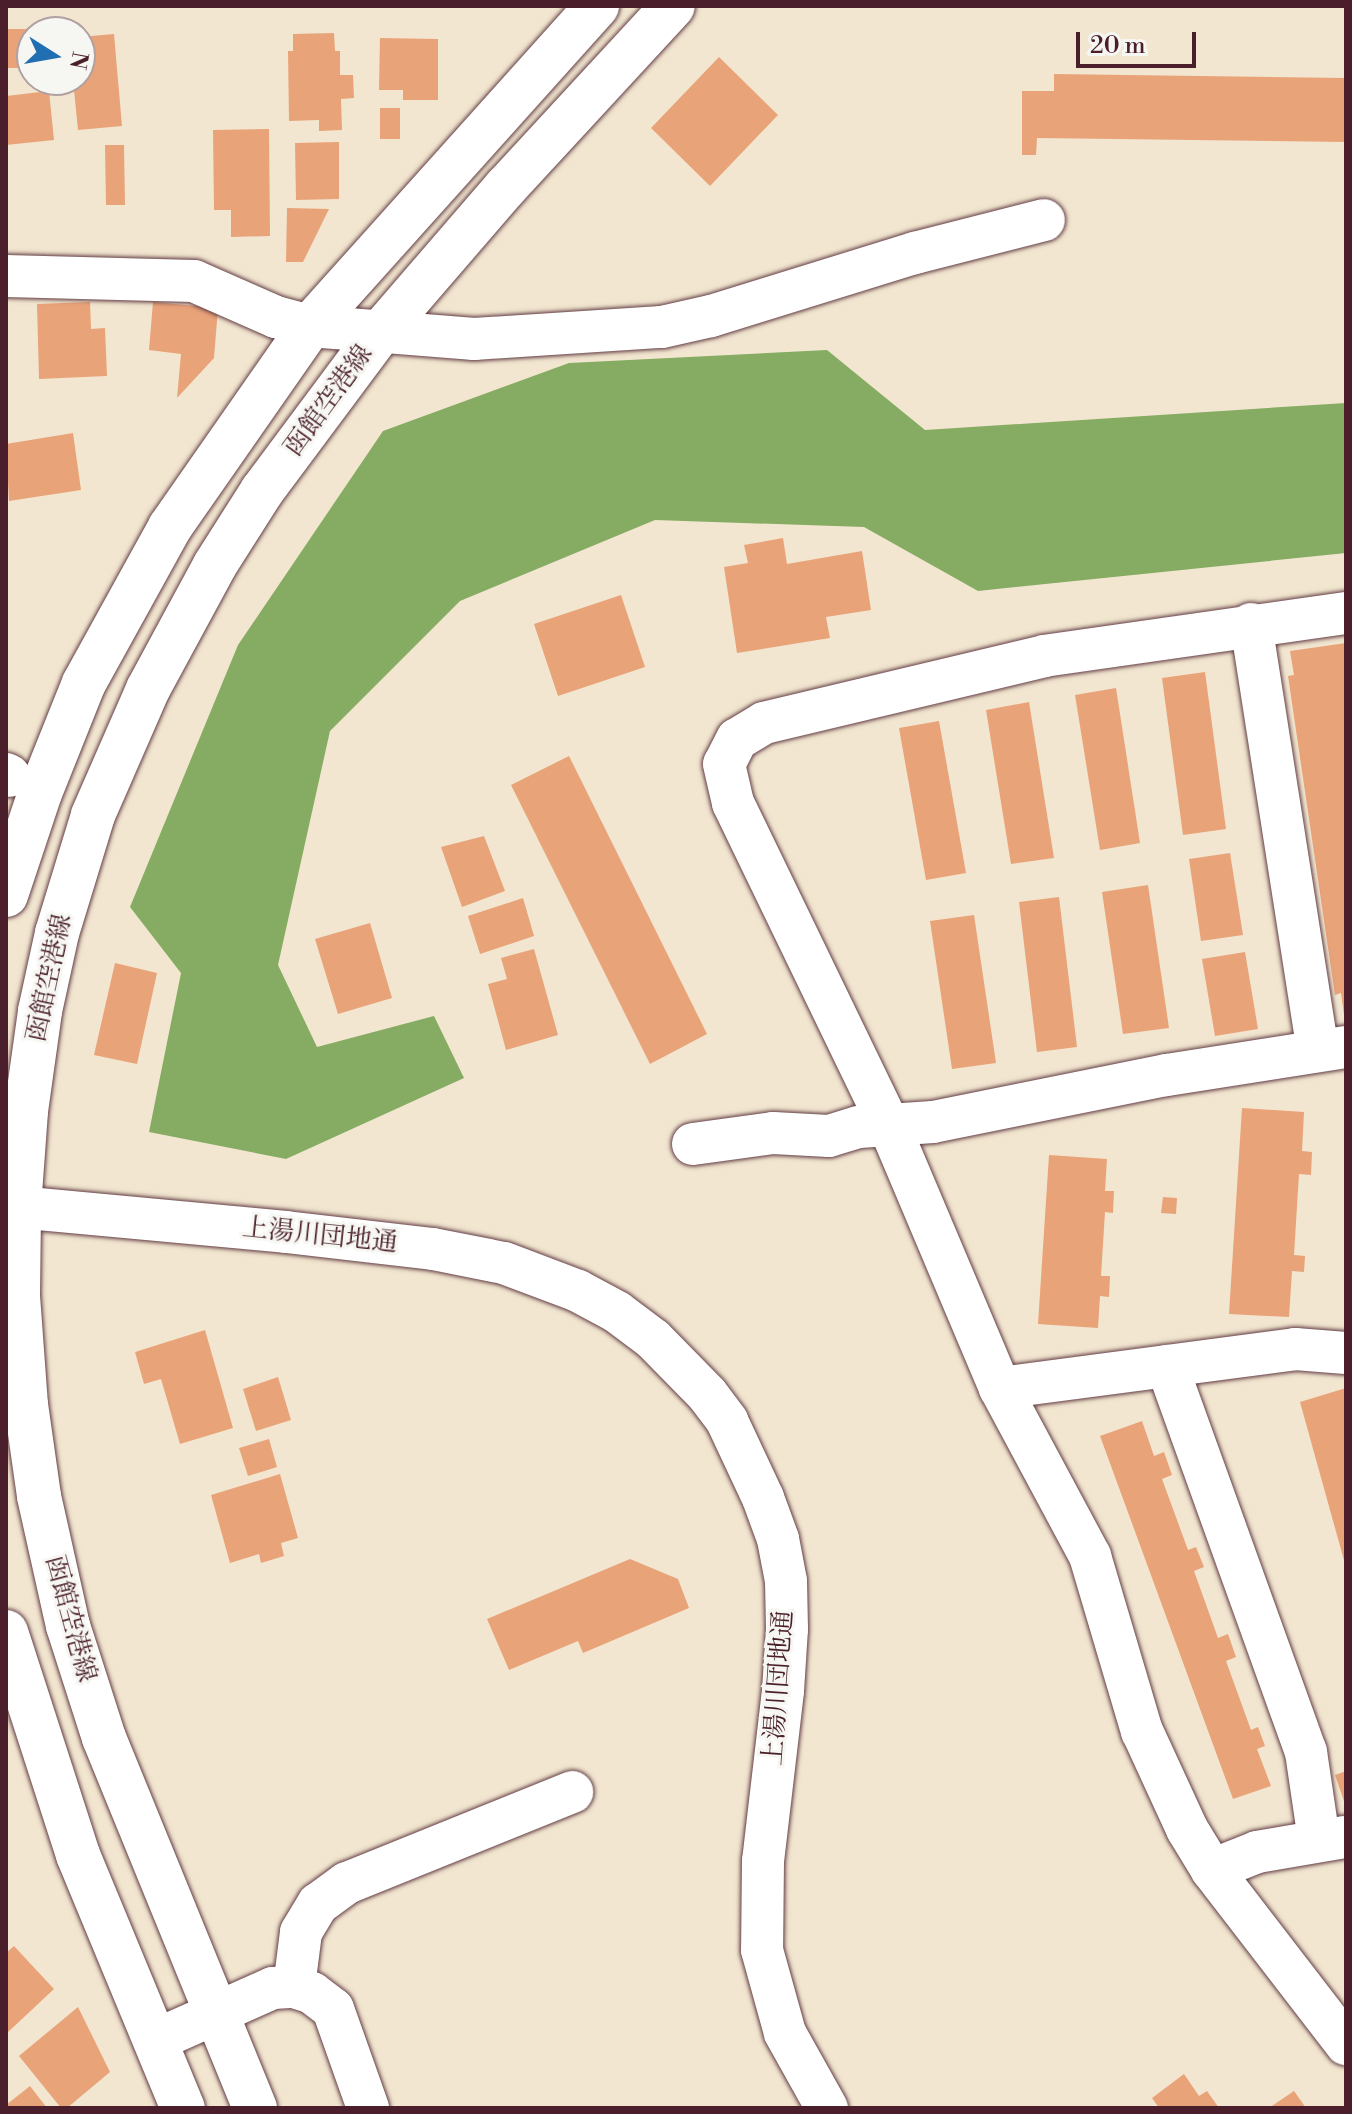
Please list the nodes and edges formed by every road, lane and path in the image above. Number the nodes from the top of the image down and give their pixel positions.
1 (597, 6) edge
2 (673, 6) edge
3 (1044, 220) dead end
4 (6, 276) edge
5 (310, 326) junction
6 (379, 334) junction
7 (1346, 613) edge
8 (1251, 624) junction
9 (6, 895) edge
10 (1332, 1049) edge
11 (888, 1123) junction
12 (693, 1144) dead end
13 (12, 1207) edge
14 (1346, 1353) edge
15 (1167, 1366) junction
16 (1000, 1388) junction
17 (6, 1632) edge
18 (572, 1792) dead end
19 (1333, 1838) edge
20 (1212, 1870) junction
21 (294, 1987) junction
22 (215, 2012) junction
23 (156, 2040) junction
24 (1346, 2044) edge
25 (183, 2108) edge
26 (255, 2108) edge
27 (368, 2108) edge
28 (827, 2108) edge

1 - 5 main road
2 - 6 main road, 函館空港線
3 - 6 street
4 - 5 street
5 - 6 street
5 - 9 main road
6 - 13 main road, 函館空港線
7 - 8 street
8 - 10 street
8 - 11 street
10 - 11 street
11 - 12 street
11 - 16 street
13 - 22 main road, 函館空港線
13 - 28 street, 上湯川団地通
14 - 15 street
15 - 16 street
15 - 19 street
16 - 20 street
17 - 23 main road
18 - 21 street
19 - 20 street
20 - 24 street
21 - 22 street
21 - 27 street
22 - 23 street
22 - 26 main road, 函館空港線
23 - 25 main road

